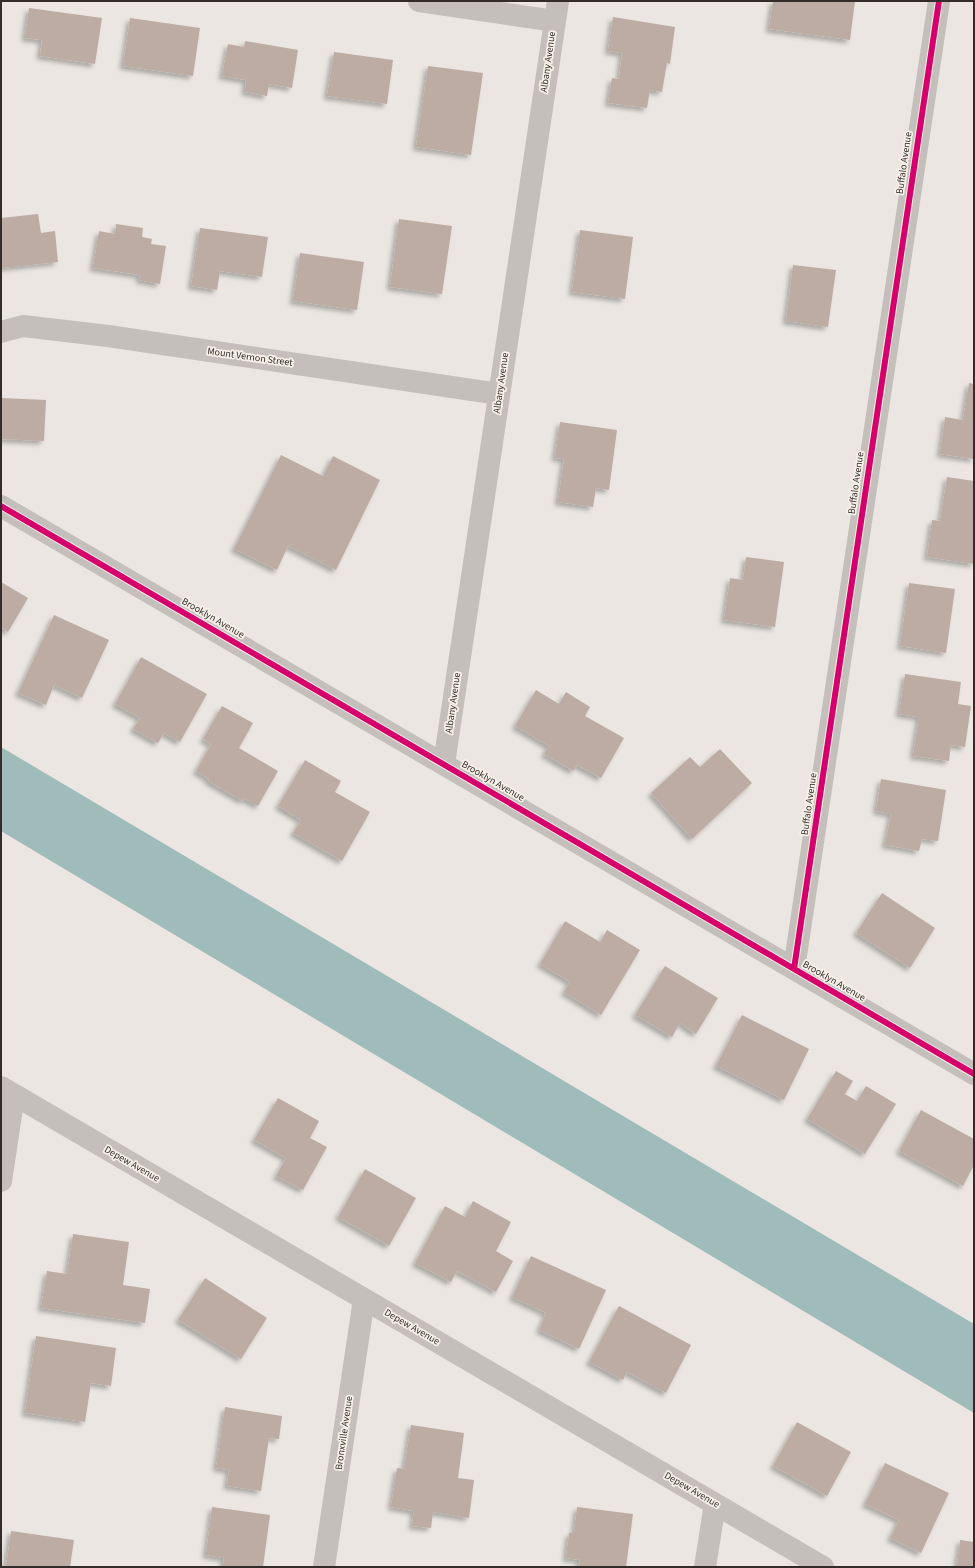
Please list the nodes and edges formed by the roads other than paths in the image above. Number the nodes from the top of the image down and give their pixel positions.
1 (419, 1) edge
2 (939, 1) edge
3 (556, 11) edge
4 (1, 332) edge
5 (499, 394) junction
6 (1, 506) edge
7 (444, 764) junction
8 (794, 969) junction
9 (974, 1074) edge
10 (7, 1091) edge
11 (1, 1181) edge
12 (364, 1299) junction
13 (715, 1504) junction
14 (324, 1567) edge
15 (705, 1567) edge
16 (823, 1567) edge

1 - 3 street
2 - 8 street, Buffalo Avenue
3 - 5 street, Albany Avenue
4 - 5 street, Mount Vernon Street
5 - 7 street, Albany Avenue
6 - 7 street, Brooklyn Avenue
7 - 8 street, Brooklyn Avenue
8 - 9 street, Brooklyn Avenue
10 - 11 street
10 - 12 street, Depew Avenue
12 - 13 street, Depew Avenue
12 - 14 street, Bronxville Avenue
13 - 15 street
13 - 16 street, Depew Avenue

